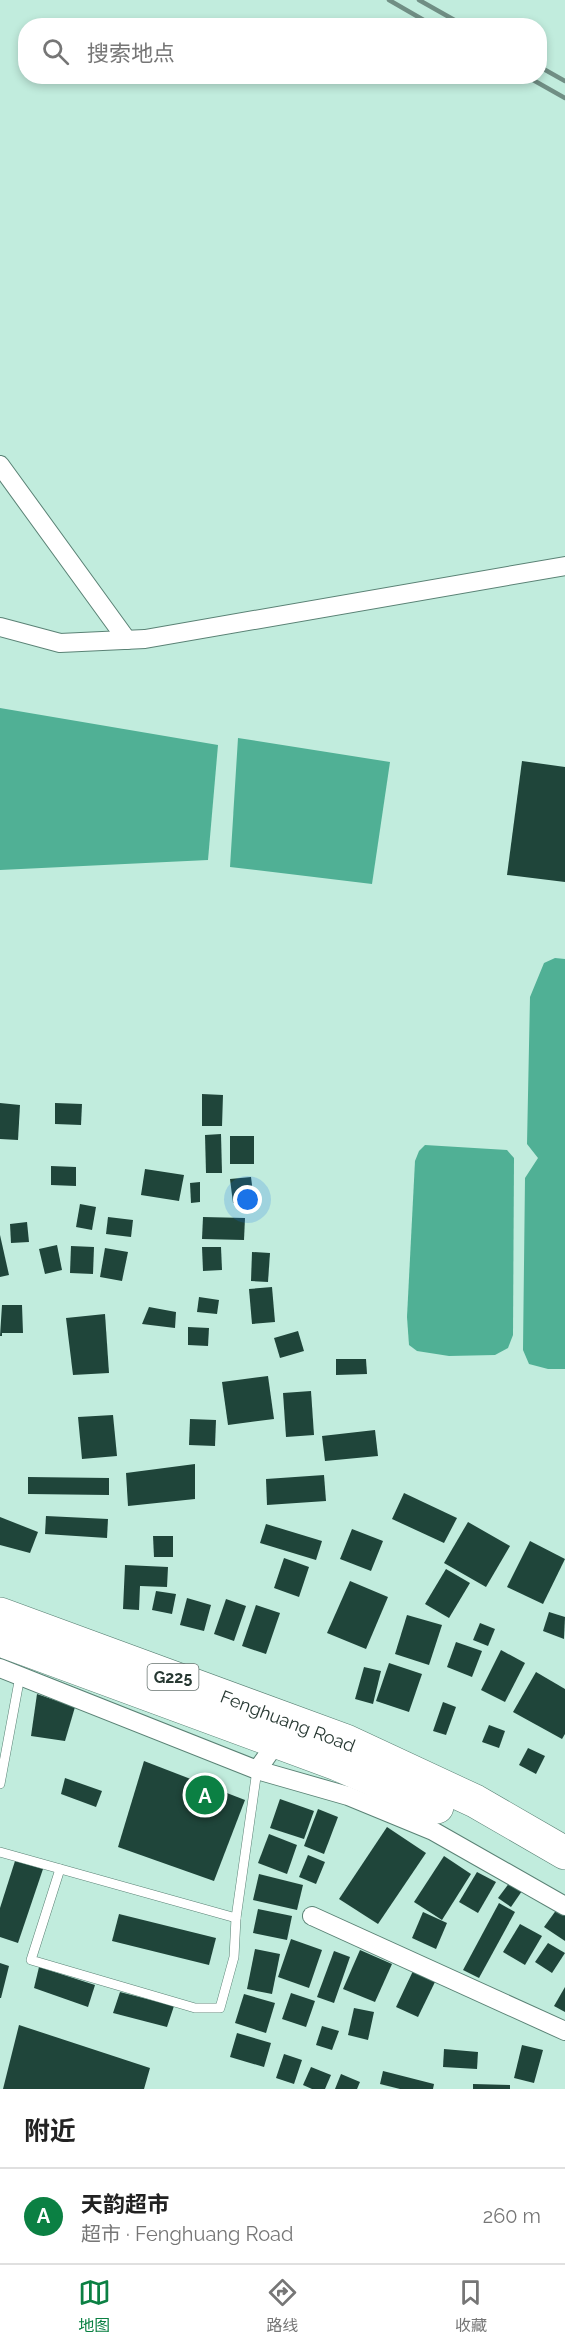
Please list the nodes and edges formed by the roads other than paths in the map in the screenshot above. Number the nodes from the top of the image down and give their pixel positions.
1 (0, 465) edge
2 (565, 566) edge
3 (0, 627) edge
4 (127, 640) junction
5 (0, 1614) edge
6 (0, 1640) edge
7 (0, 1668) edge
8 (20, 1676) junction
9 (277, 1742) junction
10 (257, 1770) junction
11 (0, 1784) edge
12 (0, 1852) edge
13 (565, 1853) edge
14 (60, 1869) junction
15 (565, 1877) edge
16 (565, 1906) edge
17 (312, 1917) dead end
18 (236, 1918) junction
19 (565, 2031) edge

1 - 4 street
2 - 4 street
3 - 4 street
5 - 13 highway, Fenghuang Road / G225
6 - 9 highway, Fenghuang Road / G225
7 - 8 street
8 - 10 street
8 - 11 lane
9 - 10 street
9 - 15 highway, Fenghuang Road / G225
10 - 16 street
10 - 18 lane
12 - 14 lane
14 - 18 lane
14 - 18 lane
17 - 19 street

